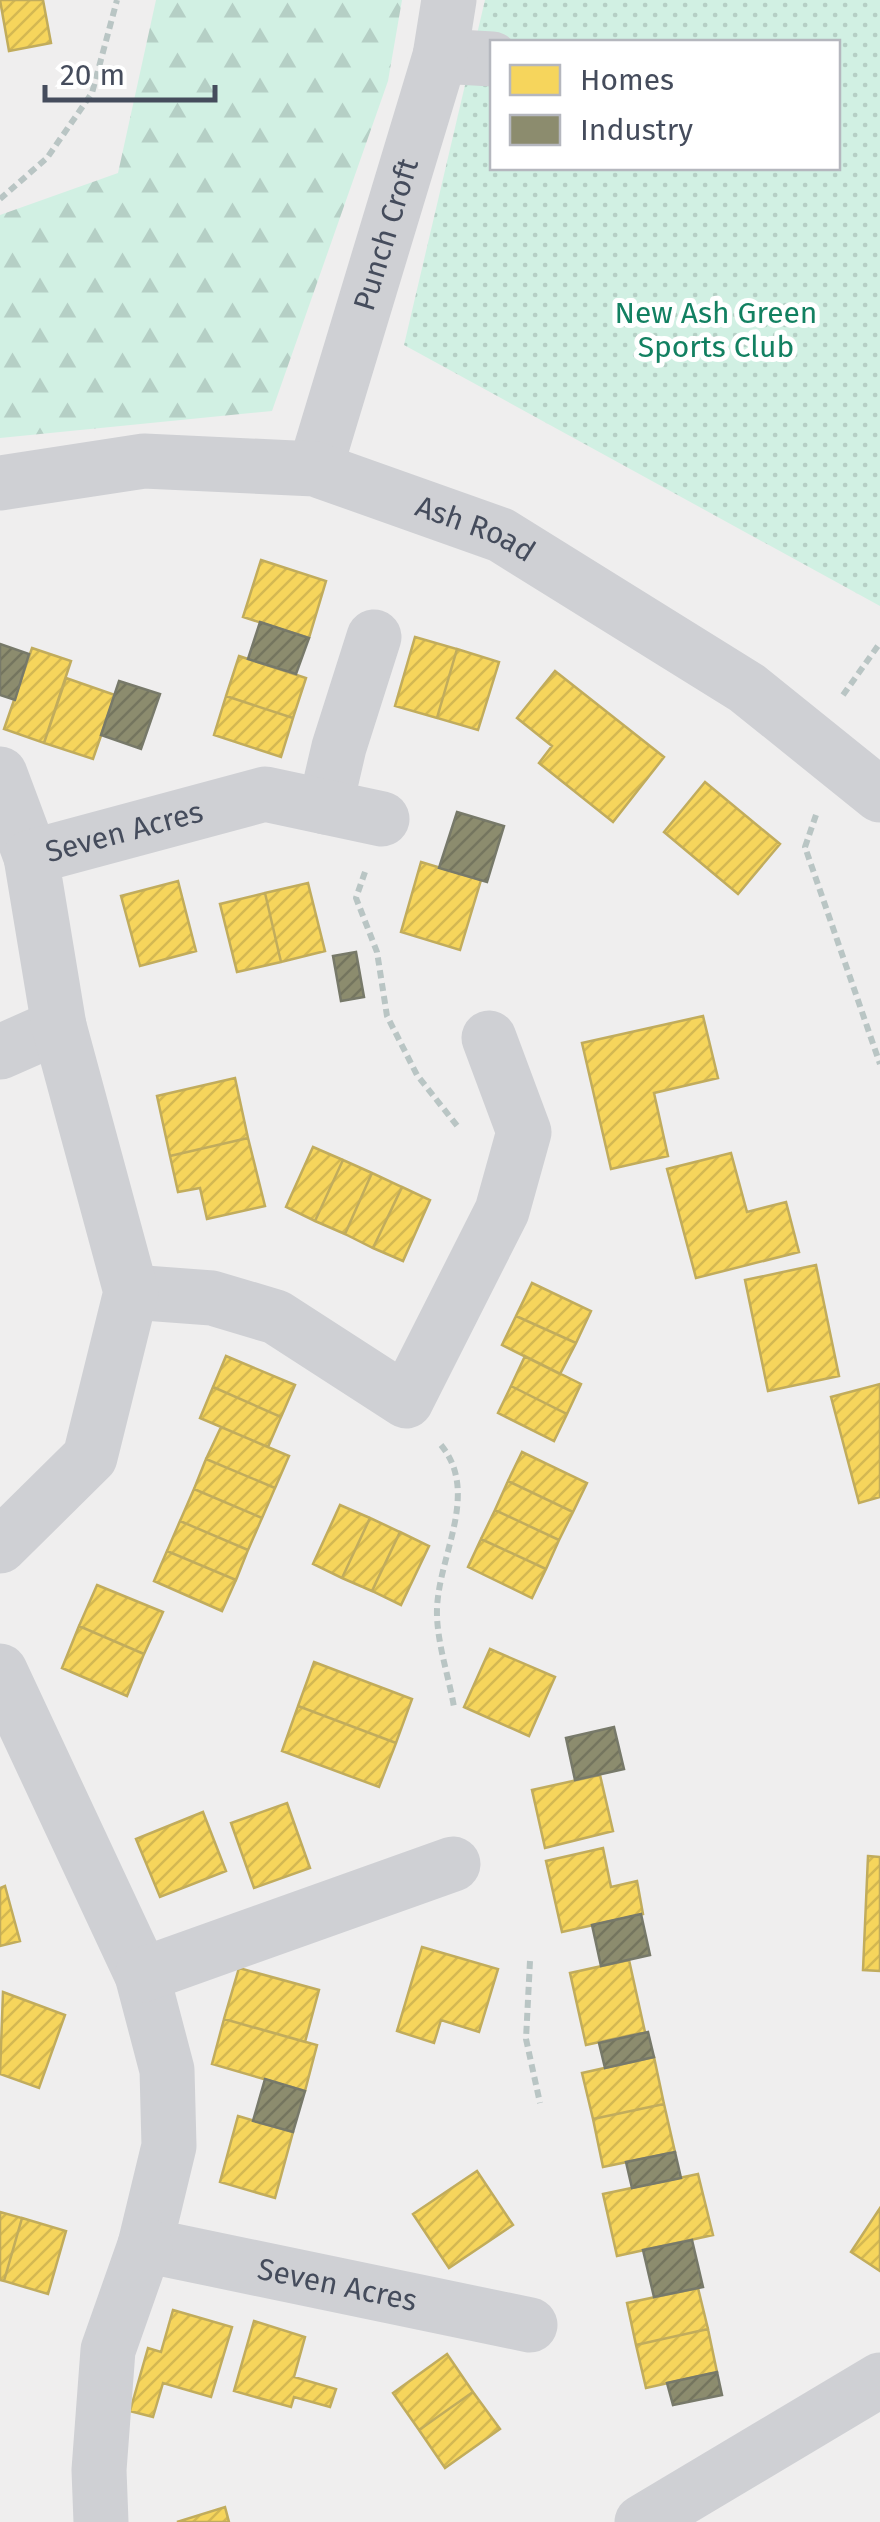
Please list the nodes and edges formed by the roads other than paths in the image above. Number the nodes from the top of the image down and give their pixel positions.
1 (448, 0) edge
2 (466, 57) edge
3 (315, 468) junction
4 (0, 483) edge
5 (374, 638) dead end
6 (0, 774) edge
7 (880, 796) edge
8 (325, 807) junction
9 (382, 819) road end
10 (31, 857) junction
11 (59, 1026) junction
12 (489, 1038) dead end
13 (0, 1052) edge
14 (131, 1292) junction
15 (0, 1546) edge
16 (0, 1671) edge
17 (453, 1864) dead end
18 (142, 1975) junction
19 (146, 2246) junction
20 (530, 2325) dead end
21 (880, 2380) edge
22 (101, 2522) edge
23 (642, 2522) edge

1 - 2 street, Punch Croft
2 - 3 street, Punch Croft
3 - 4 street, Ash Road
3 - 7 street, Ash Road
5 - 8 street
6 - 10 street
8 - 9 street, Seven Acres
8 - 10 street, Seven Acres
10 - 11 street, Seven Acres
11 - 13 street
11 - 14 street, Seven Acres
12 - 14 street
14 - 15 street, Seven Acres
16 - 18 street
17 - 18 street
18 - 19 street
19 - 20 street, Seven Acres
19 - 22 street
21 - 23 street

